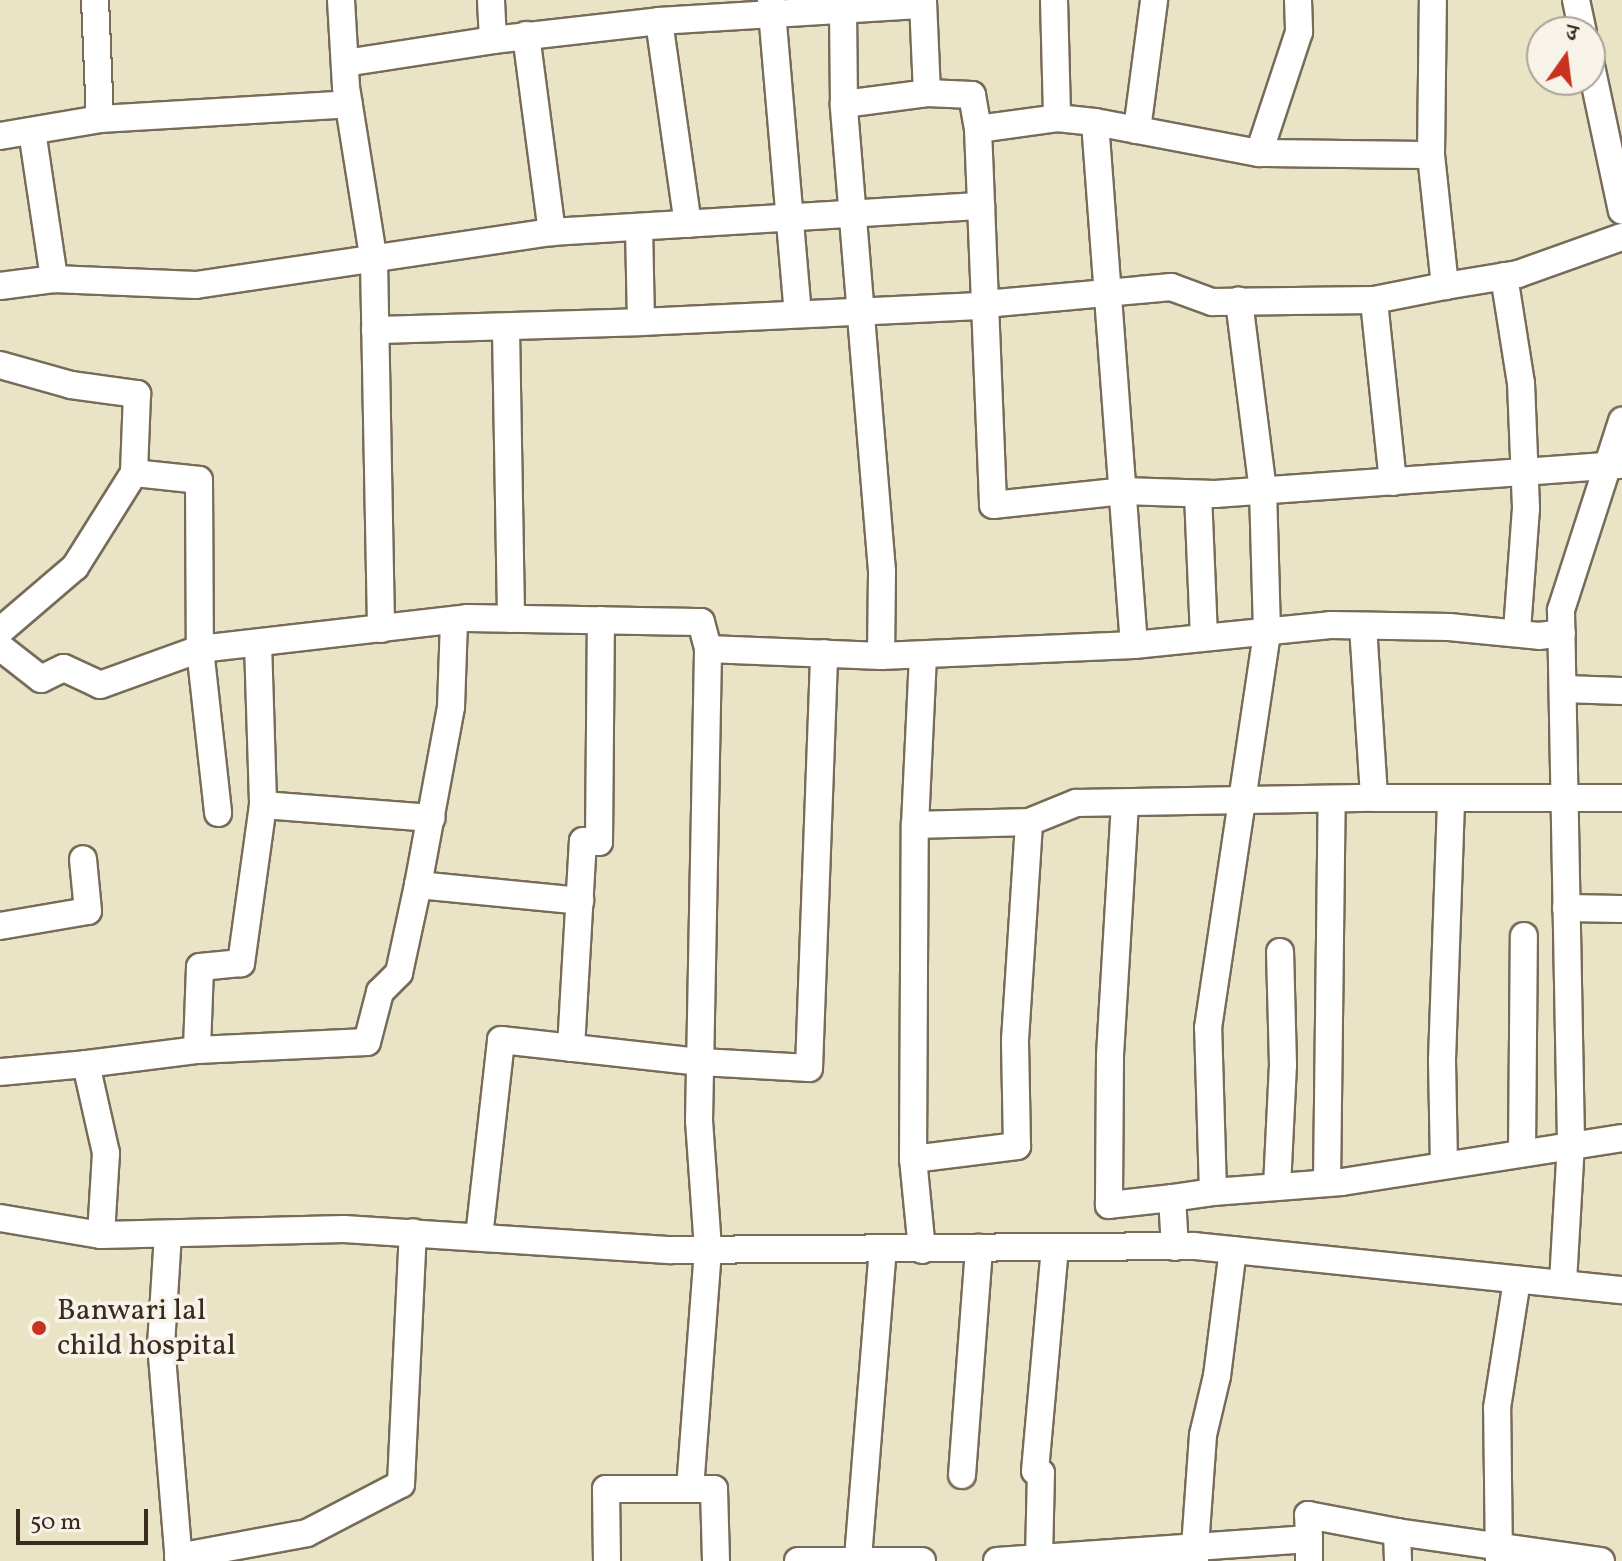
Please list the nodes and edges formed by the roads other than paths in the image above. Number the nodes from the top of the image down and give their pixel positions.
1 (95, 0) edge
2 (341, 0) edge
3 (491, 0) edge
4 (1054, 0) edge
5 (1154, 0) edge
6 (1298, 0) edge
7 (1433, 0) edge
8 (923, 2) edge
9 (772, 7) edge
10 (843, 9) junction
11 (628, 11) edge
12 (659, 21) junction
13 (526, 35) junction
14 (493, 40) junction
15 (345, 63) junction
16 (927, 93) junction
17 (1597, 96) edge
18 (349, 104) junction
19 (844, 104) junction
20 (1057, 118) junction
21 (100, 119) junction
22 (1095, 122) junction
23 (978, 129) junction
24 (1137, 130) junction
25 (32, 131) junction
26 (0, 136) edge
27 (1259, 153) junction
28 (1431, 155) junction
29 (981, 206) junction
30 (1622, 211) edge
31 (852, 213) junction
32 (786, 215) junction
33 (688, 224) junction
34 (639, 227) junction
35 (552, 232) junction
36 (1622, 237) edge
37 (374, 261) junction
38 (1504, 276) junction
39 (54, 279) junction
40 (0, 286) edge
41 (1445, 286) junction
42 (1106, 296) junction
43 (1374, 300) junction
44 (1239, 301) junction
45 (985, 305) junction
46 (860, 310) junction
47 (798, 313) junction
48 (641, 322) junction
49 (506, 329) junction
50 (375, 330) junction
51 (0, 365) edge
52 (1622, 421) edge
53 (1615, 466) edge
54 (1524, 471) junction
55 (134, 473) junction
56 (1393, 482) junction
57 (1123, 491) junction
58 (1263, 491) junction
59 (1198, 494) junction
60 (511, 619) junction
61 (454, 620) junction
62 (601, 620) junction
63 (1363, 626) junction
64 (381, 629) junction
65 (0, 631) edge
66 (1267, 632) junction
67 (1517, 632) junction
68 (1562, 633) junction
69 (1204, 636) junction
70 (258, 643) junction
71 (1134, 645) junction
72 (0, 647) edge
73 (200, 649) junction
74 (708, 649) junction
75 (824, 653) junction
76 (881, 656) junction
77 (923, 657) junction
78 (1564, 689) junction
79 (1622, 691) edge
80 (1565, 796) junction
81 (1374, 798) junction
82 (1451, 798) junction
83 (1622, 798) edge
84 (1332, 800) junction
85 (1125, 803) junction
86 (1243, 803) junction
87 (263, 805) junction
88 (218, 813) dead end
89 (432, 818) junction
90 (1029, 822) junction
91 (915, 825) junction
92 (83, 859) dead end
93 (418, 885) junction
94 (580, 901) junction
95 (1566, 908) junction
96 (1622, 909) edge
97 (0, 926) edge
98 (1524, 936) dead end
99 (1280, 952) dead end
100 (571, 1048) junction
101 (197, 1050) junction
102 (701, 1062) junction
103 (86, 1064) junction
104 (0, 1072) edge
105 (1622, 1138) edge
106 (1571, 1142) junction
107 (1522, 1151) junction
108 (913, 1159) junction
109 (1444, 1165) junction
110 (1327, 1183) junction
111 (1277, 1187) junction
112 (1213, 1192) junction
113 (1172, 1198) junction
114 (0, 1218) edge
115 (413, 1232) junction
116 (168, 1234) junction
117 (101, 1235) junction
118 (479, 1237) junction
119 (1055, 1247) junction
120 (1175, 1247) junction
121 (979, 1248) junction
122 (708, 1249) junction
123 (883, 1249) junction
124 (922, 1250) junction
125 (1233, 1250) junction
126 (1517, 1280) junction
127 (1563, 1282) junction
128 (1622, 1290) edge
129 (962, 1475) dead end
130 (690, 1489) junction
131 (1397, 1532) junction
132 (1309, 1550) edge
133 (1195, 1554) edge
134 (1499, 1555) edge
135 (858, 1558) junction
136 (1568, 1558) edge
137 (179, 1559) edge
138 (1039, 1559) junction
139 (607, 1561) edge
140 (716, 1561) edge
141 (798, 1561) edge
142 (922, 1561) edge
143 (997, 1561) edge
144 (1398, 1561) edge
145 (1601, 1561) edge

1 - 21 street
2 - 15 street
3 - 14 street
4 - 20 street
5 - 24 street
6 - 27 street
7 - 28 street
8 - 10 street
8 - 16 street
9 - 10 street
9 - 12 street
9 - 32 street
10 - 19 street
11 - 12 street
11 - 13 street
12 - 33 street
13 - 14 street
13 - 35 street
14 - 15 street
15 - 18 street
16 - 19 street
16 - 23 street
17 - 30 street
18 - 21 street
18 - 37 street
19 - 31 street
20 - 22 street
20 - 23 street
21 - 25 street
22 - 24 street
22 - 42 street
23 - 29 street
24 - 27 street
25 - 26 street
25 - 39 street
27 - 28 street
28 - 41 street
29 - 31 street
29 - 45 street
31 - 32 street
31 - 46 street
32 - 33 street
32 - 47 street
33 - 34 street
34 - 35 street
34 - 48 street
35 - 37 street
36 - 38 street
37 - 39 street
37 - 50 street
38 - 41 street
38 - 54 street
39 - 40 street
41 - 43 street
42 - 44 street
42 - 45 street
42 - 57 street
43 - 44 street
43 - 56 street
44 - 58 street
45 - 46 street
45 - 57 street
46 - 47 street
46 - 76 street
47 - 48 street
48 - 49 street
49 - 50 street
49 - 60 street
50 - 64 street
51 - 55 street
52 - 53 street
53 - 54 street
53 - 68 street
54 - 56 street
54 - 67 street
55 - 65 street
55 - 73 street
56 - 58 street
57 - 59 street
57 - 71 street
58 - 59 street
58 - 66 street
59 - 69 street
60 - 61 street
60 - 62 street
61 - 64 street
61 - 89 street
62 - 74 street
62 - 94 street
63 - 66 street
63 - 67 street
63 - 81 street
64 - 70 street
66 - 69 street
66 - 86 street
67 - 68 street
68 - 78 street
69 - 71 street
70 - 73 street
70 - 87 street
71 - 77 street
72 - 73 street
73 - 88 street
74 - 75 street
74 - 102 street
75 - 76 street
75 - 102 street
76 - 77 street
77 - 91 street
78 - 79 street
78 - 80 street
80 - 82 street
80 - 83 street
80 - 95 street
81 - 82 street
81 - 84 street
82 - 109 street
84 - 86 street
84 - 110 street
85 - 86 street
85 - 90 street
85 - 113 street
86 - 112 street
87 - 89 street
87 - 101 street
89 - 93 street
90 - 91 street
90 - 108 street
91 - 108 street
92 - 97 street
93 - 94 street
93 - 101 street
94 - 100 street
95 - 96 street
95 - 106 street
98 - 107 street
99 - 111 street
100 - 102 street
100 - 118 street
101 - 103 street
102 - 122 street
103 - 104 street
103 - 117 street
105 - 106 street
106 - 107 street
106 - 127 street
107 - 109 street
108 - 124 street
109 - 110 street
110 - 111 street
111 - 112 street
112 - 113 street
113 - 120 street
114 - 117 street
115 - 116 street
115 - 118 street
115 - 137 street
116 - 117 street
116 - 137 street
118 - 122 street
119 - 120 street
119 - 121 street
119 - 138 street
120 - 125 street
121 - 124 street
121 - 129 street
122 - 123 street
122 - 130 street
123 - 124 street
123 - 135 street
125 - 126 street
125 - 133 street
126 - 127 street
126 - 134 street
127 - 128 street
130 - 139 street
130 - 140 street
131 - 132 street
131 - 134 street
131 - 144 street
132 - 133 street
133 - 138 street
134 - 136 street
135 - 141 street
135 - 142 street
136 - 145 street
138 - 143 street

